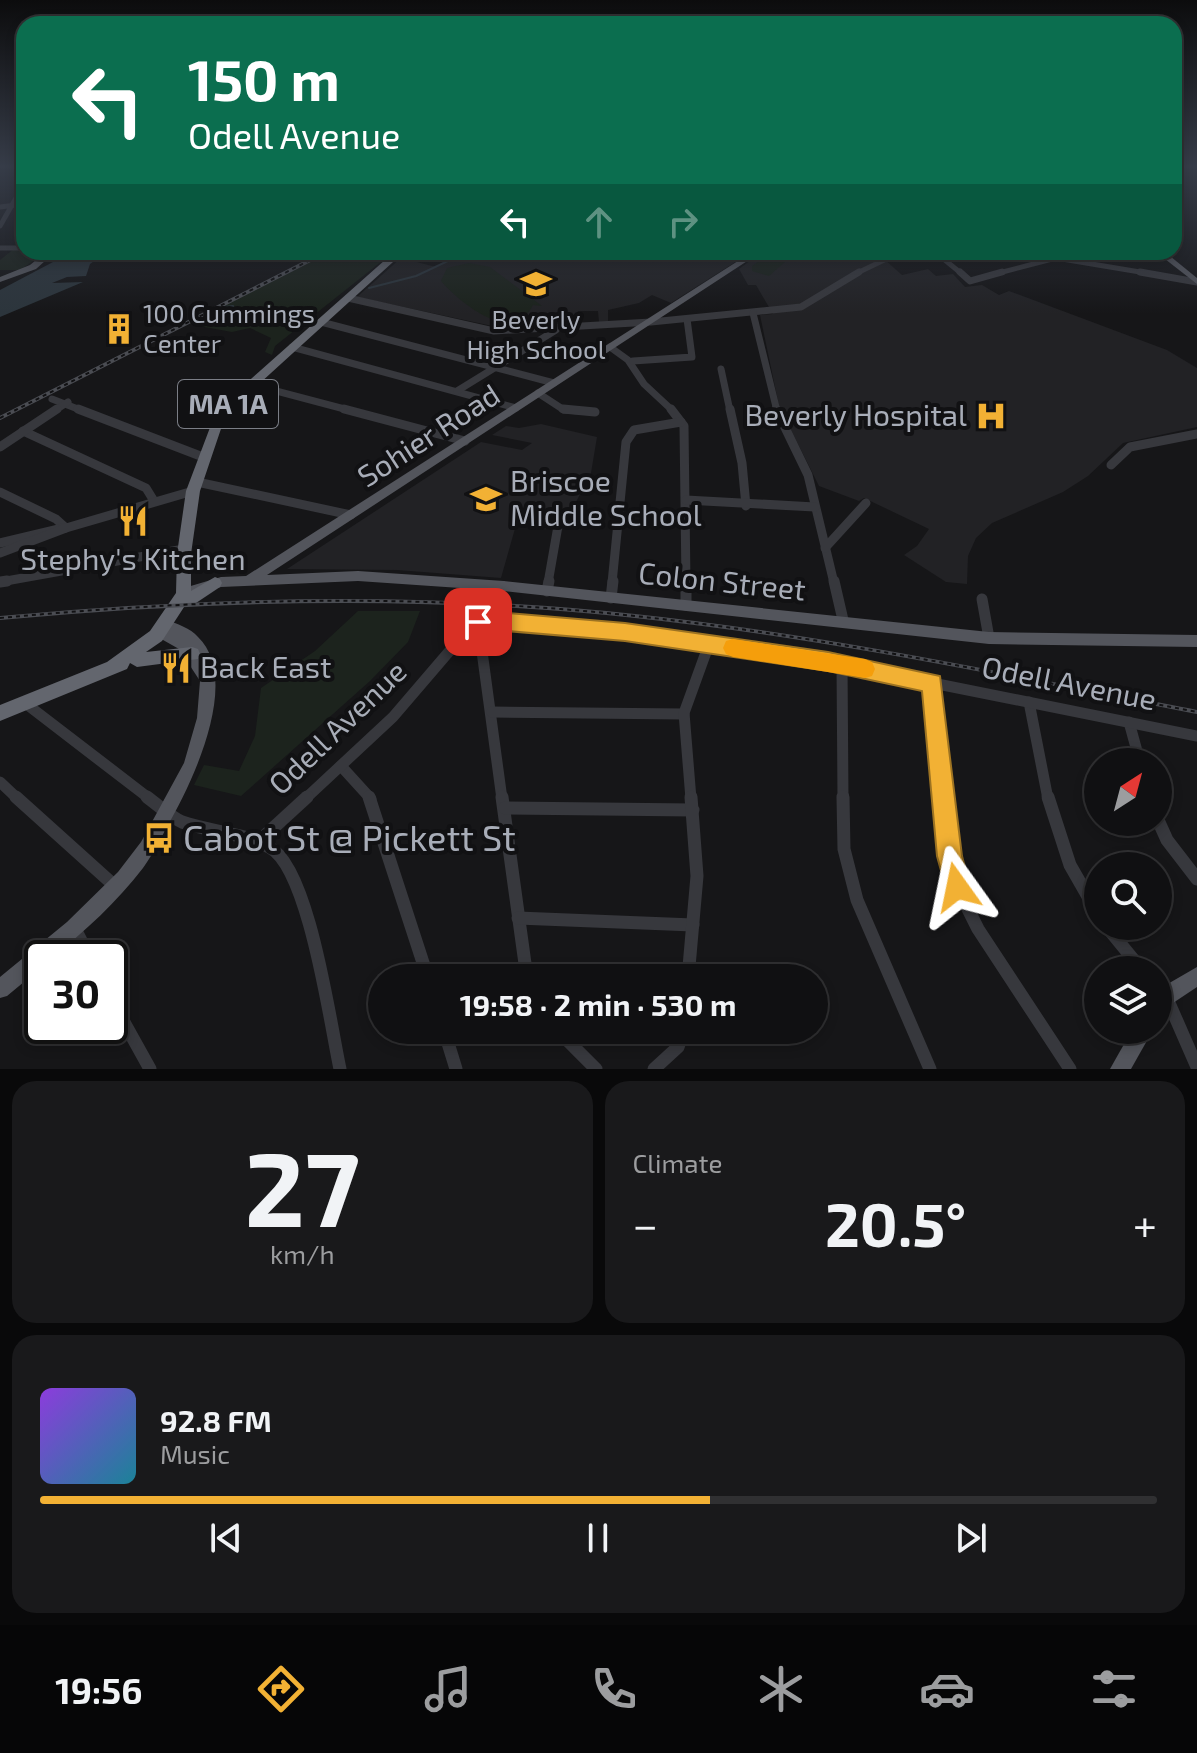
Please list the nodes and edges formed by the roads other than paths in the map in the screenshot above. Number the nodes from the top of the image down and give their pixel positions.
1 (41, 260) edge
2 (745, 260) edge
3 (872, 260) edge
4 (945, 260) edge
5 (1057, 260) edge
6 (1074, 260) edge
7 (1170, 260) edge
8 (389, 262) edge
9 (1036, 262) joint
10 (0, 280) edge
11 (1197, 282) edge
12 (348, 298) junction
13 (668, 310) junction
14 (753, 313) junction
15 (687, 319) junction
16 (676, 320) junction
17 (321, 322) junction
18 (651, 322) junction
19 (623, 324) junction
20 (559, 328) junction
21 (632, 333) junction
22 (292, 347) junction
23 (610, 347) junction
24 (633, 361) junction
25 (496, 367) junction
26 (721, 369) dead end
27 (554, 383) junction
28 (250, 384) junction
29 (457, 391) junction
30 (538, 393) junction
31 (52, 399) dead end
32 (68, 402) junction
33 (516, 408) junction
34 (595, 412) dead end
35 (681, 422) junction
36 (23, 431) junction
37 (1197, 434) edge
38 (465, 441) junction
39 (0, 447) edge
40 (203, 457) junction
41 (1111, 465) dead end
42 (195, 487) junction
43 (0, 492) edge
44 (686, 500) junction
45 (154, 501) junction
46 (866, 503) dead end
47 (746, 506) junction
48 (815, 507) junction
49 (351, 515) junction
50 (558, 526) dead end
51 (66, 528) junction
52 (0, 543) edge
53 (825, 548) junction
54 (184, 549) junction
55 (0, 553) edge
56 (244, 581) junction
57 (0, 582) edge
58 (215, 583) joint
59 (186, 591) junction
60 (547, 591) junction
61 (611, 598) junction
62 (982, 599) dead end
63 (686, 605) junction
64 (843, 620) junction
65 (478, 622) junction
66 (167, 630) junction
67 (989, 638) junction
68 (1197, 641) edge
69 (709, 644) junction
70 (192, 654) junction
71 (137, 660) junction
72 (842, 664) junction
73 (113, 666) junction
74 (207, 680) junction
75 (932, 683) junction
76 (1029, 702) junction
77 (25, 703) junction
78 (492, 712) junction
79 (0, 713) edge
80 (684, 714) junction
81 (1129, 722) junction
82 (1197, 736) edge
83 (1136, 748) edge
84 (341, 766) junction
85 (0, 782) edge
86 (505, 808) junction
87 (693, 810) junction
88 (167, 812) junction
89 (1165, 836) edge
90 (259, 841) junction
91 (1197, 879) edge
92 (116, 887) junction
93 (1084, 893) edge
94 (518, 918) junction
95 (693, 925) junction
96 (74, 927) junction
97 (81, 940) edge
98 (1117, 940) edge
99 (1131, 956) edge
100 (424, 964) edge
101 (525, 964) edge
102 (689, 964) edge
103 (1197, 976) edge
104 (0, 989) edge
105 (1172, 991) edge
106 (1172, 1018) edge
107 (128, 1029) edge
108 (448, 1044) edge
109 (571, 1044) edge
110 (679, 1044) edge
111 (1135, 1044) edge
112 (1197, 1067) edge
113 (150, 1069) edge
114 (340, 1069) edge
115 (456, 1069) edge
116 (596, 1069) edge
117 (654, 1069) edge
118 (930, 1069) edge
119 (1070, 1069) edge
120 (1120, 1069) edge

1 - 10 main road
2 - 13 main road, Sohier Road
3 - 14 street
4 - 9 street
5 - 9 street
6 - 11 street
7 - 11 main road
8 - 12 highway, MA 1A
12 - 17 highway, MA 1A
12 - 20 street
13 - 16 main road
13 - 18 main road, Sohier Road
14 - 15 street
14 - 48 street
15 - 16 street
15 - 24 street
16 - 18 street
17 - 22 highway, MA 1A
17 - 25 street
18 - 19 street
18 - 21 main road, Sohier Road
19 - 20 street
19 - 21 main road
20 - 25 street
21 - 23 main road, Sohier Road
22 - 28 highway, MA 1A
22 - 29 street
23 - 24 street
23 - 27 main road, Sohier Road
24 - 35 street
25 - 27 street
25 - 29 street
26 - 47 street
27 - 30 main road, Sohier Road
28 - 38 street
28 - 40 highway, MA 1A
29 - 33 street
30 - 33 main road, Sohier Road
30 - 34 street
31 - 32 street
32 - 36 street
32 - 40 street
33 - 38 main road, Sohier Road
35 - 44 street
35 - 61 street
36 - 39 street
36 - 45 street
37 - 41 street
38 - 49 main road, Sohier Road
40 - 42 highway, MA 1A
42 - 45 street
42 - 49 street
42 - 54 highway, MA 1A
43 - 51 street
44 - 47 street
44 - 63 street
45 - 51 street
46 - 53 street
47 - 48 street
48 - 53 street
49 - 56 main road, Sohier Road
50 - 60 street
51 - 52 street
51 - 55 street
53 - 64 street
54 - 57 street
54 - 59 highway, MA 1A
56 - 58 main road, Colon Street
56 - 59 main road, Colon Street
56 - 60 main road, Colon Street
58 - 59 highway
59 - 66 highway, MA 1A
60 - 61 main road, Colon Street
61 - 63 main road, Colon Street
62 - 67 street
63 - 64 main road, Colon Street
64 - 67 main road, Colon Street
65 - 69 street, Odell Avenue
65 - 78 street
65 - 84 street, Odell Avenue
66 - 70 main road
66 - 71 highway, MA 1A
66 - 73 highway, MA 1A
66 - 74 main road
67 - 68 main road, Colon Street
69 - 72 street, Odell Avenue
69 - 80 street
70 - 71 highway
70 - 74 main road
71 - 73 highway, MA 1A
72 - 75 street, Odell Avenue
72 - 118 street
73 - 77 highway, MA 1A
74 - 88 main road
75 - 76 street, Odell Avenue
75 - 119 street
76 - 81 street, Odell Avenue
76 - 93 street
77 - 79 highway, MA 1A
77 - 88 street
78 - 80 street
78 - 86 street
80 - 87 street
81 - 82 street, Odell Avenue
81 - 83 street
84 - 90 street, Odell Avenue
84 - 100 street
85 - 92 street
86 - 87 street
86 - 94 street
87 - 95 street
88 - 90 street
88 - 92 main road
89 - 91 street
90 - 114 street
92 - 96 main road
94 - 95 street
94 - 101 street
95 - 102 street
96 - 97 street
96 - 104 main road
98 - 99 street
103 - 105 main road
106 - 112 street
107 - 113 street
108 - 115 street
109 - 116 street
110 - 117 street
111 - 120 main road

